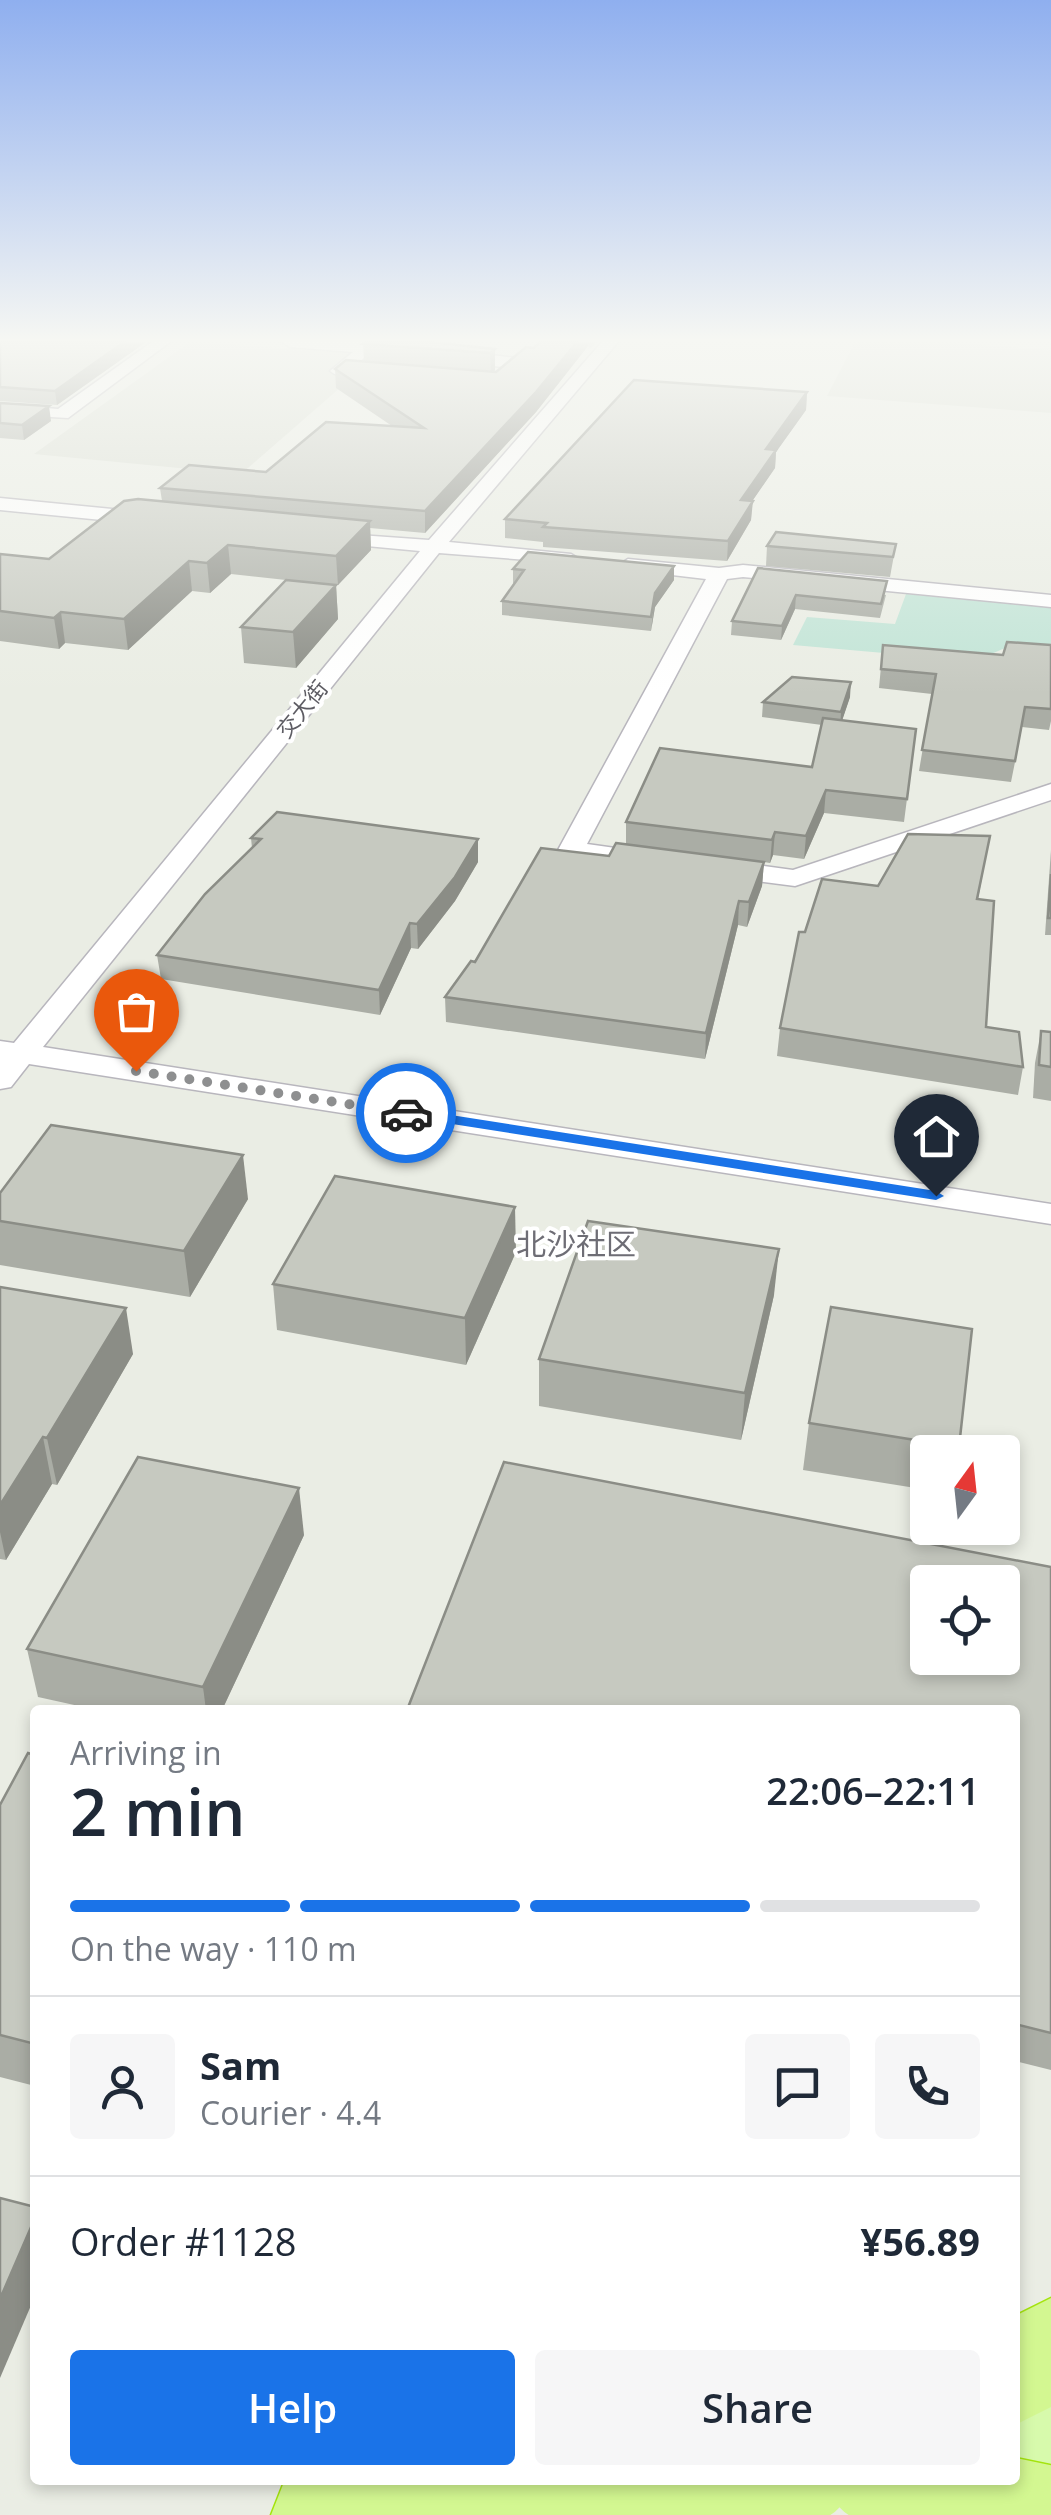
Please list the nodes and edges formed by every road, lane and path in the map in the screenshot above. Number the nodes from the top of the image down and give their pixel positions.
1 (509, 459) edge
2 (0, 504) edge
3 (176, 521) edge
4 (294, 533) edge
5 (434, 546) junction
6 (719, 574) junction
7 (1051, 601) edge
8 (1051, 792) edge
9 (11, 1052) edge
10 (0, 1080) edge
11 (1051, 1214) edge
12 (1051, 2341) edge
13 (1051, 2361) edge
14 (1020, 2363) edge
15 (1020, 2376) edge
16 (1051, 2376) edge
17 (1020, 2381) edge
18 (1051, 2442) edge
19 (1020, 2445) edge
20 (405, 2485) edge
21 (690, 2485) edge
22 (712, 2485) edge
23 (928, 2485) edge
24 (937, 2485) edge
25 (1051, 2499) edge
26 (1051, 2507) edge
27 (317, 2515) edge
28 (468, 2515) edge
29 (605, 2515) edge
30 (916, 2515) edge
31 (1025, 2515) edge

1 - 5 street, 交大街
2 - 3 street
4 - 5 street
5 - 6 street
5 - 9 street, 交大街
6 - 7 street
6 - 8 street
9 - 10 street, 交大街
9 - 11 street
12 - 15 highway
13 - 14 highway
16 - 17 main road
18 - 19 main road
20 - 27 highway
21 - 29 main road
22 - 28 highway, bridge
23 - 30 highway
24 - 26 highway, bridge
25 - 31 highway, bridge

